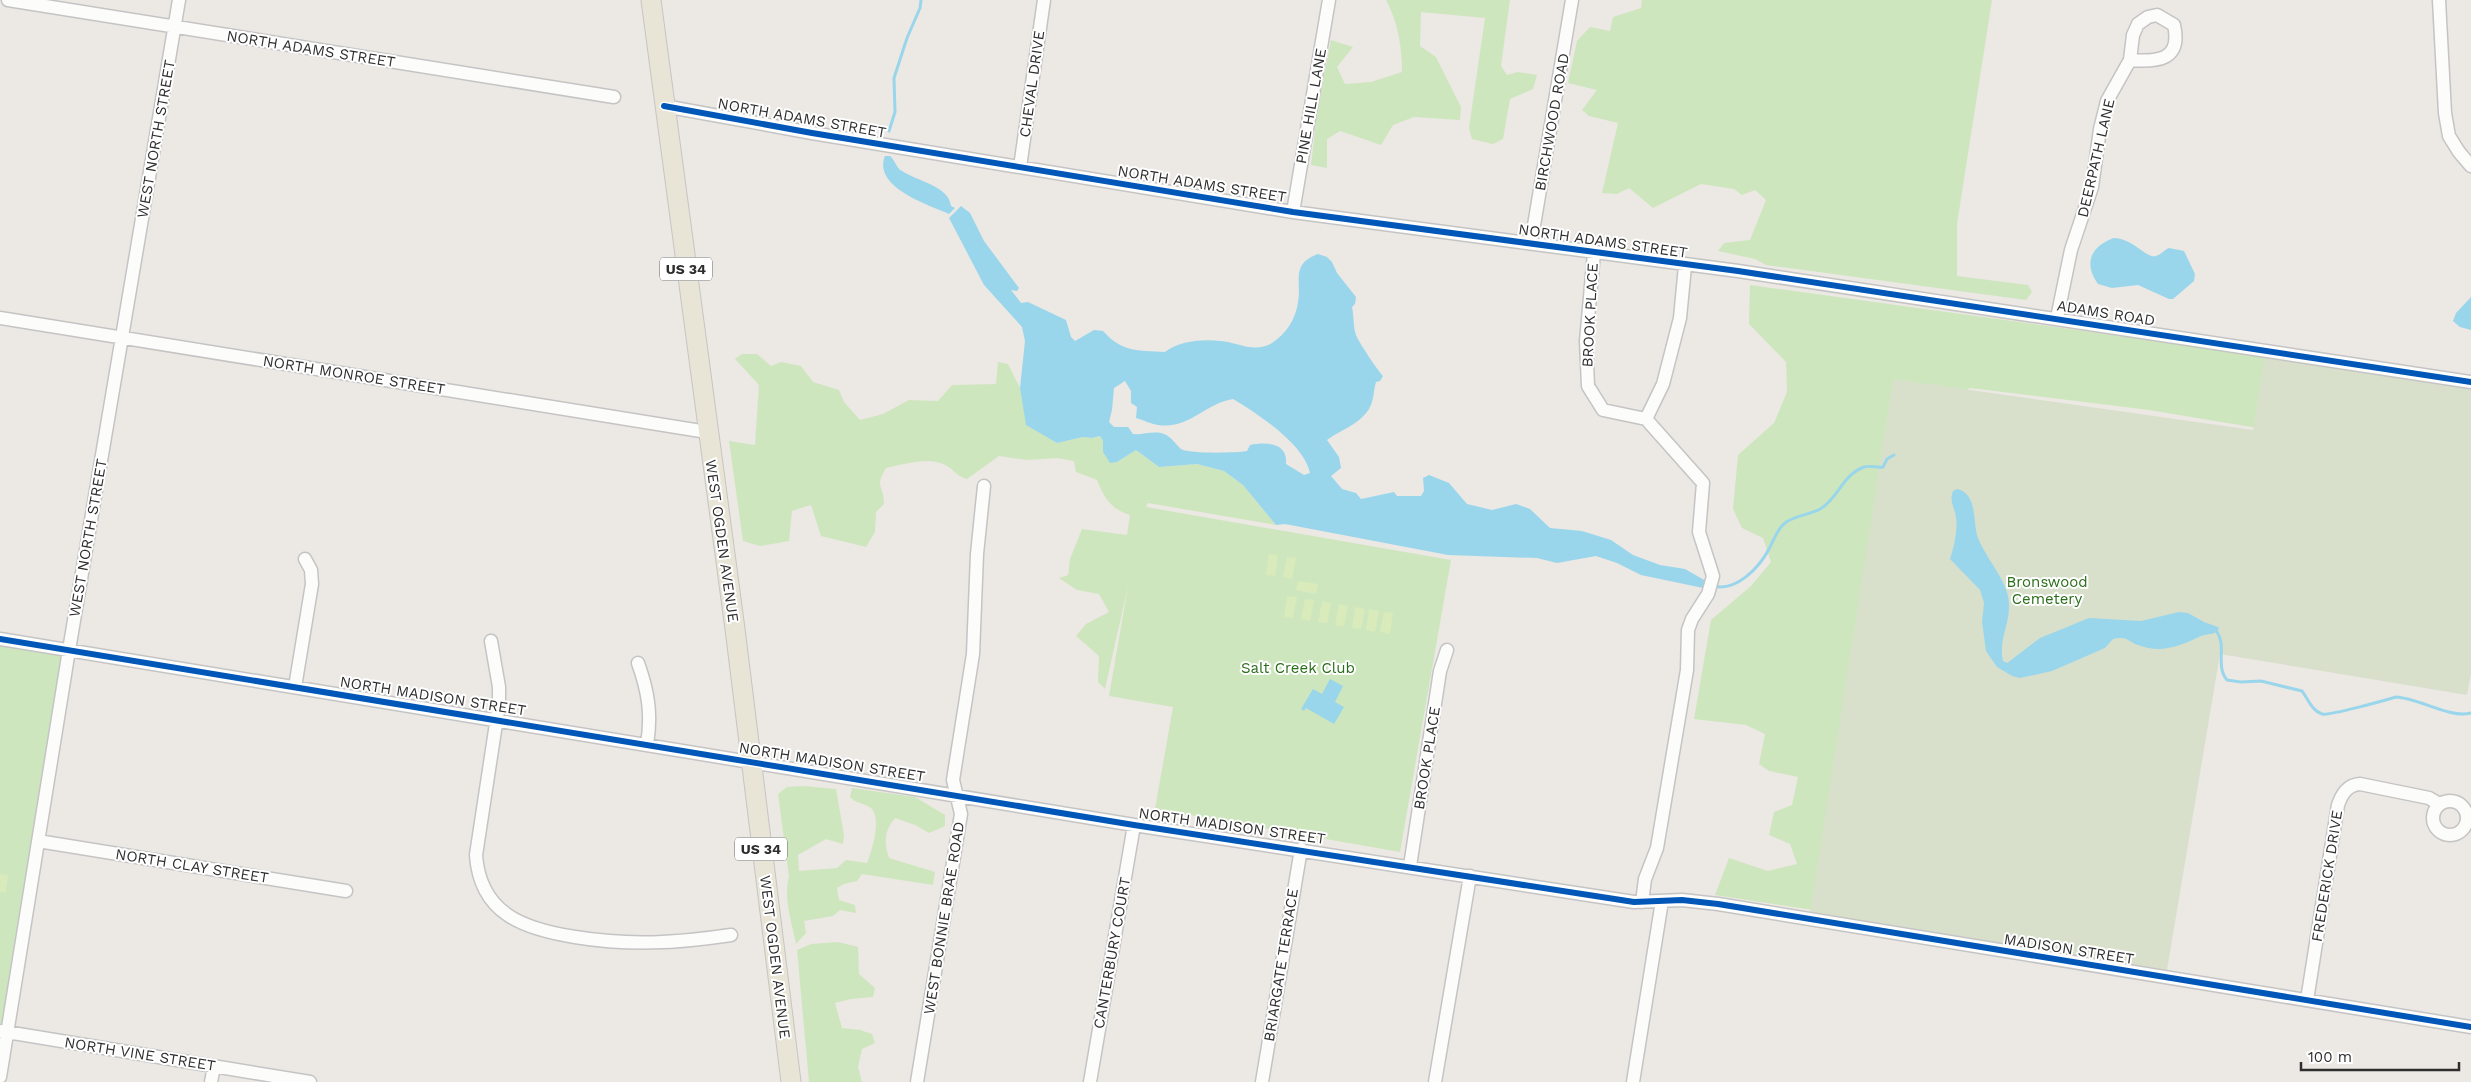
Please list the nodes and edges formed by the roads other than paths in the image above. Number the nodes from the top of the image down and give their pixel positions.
1 (8, 0) edge
2 (179, 0) edge
3 (651, 0) edge
4 (1044, 0) edge
5 (1329, 0) edge
6 (1572, 0) edge
7 (2439, 0) edge
8 (175, 28) junction
9 (2130, 60) dead end
10 (614, 96) dead end
11 (664, 106) junction
12 (2471, 166) edge
13 (1020, 167) junction
14 (1293, 212) junction
15 (1532, 243) junction
16 (1594, 253) junction
17 (1685, 266) junction
18 (1738, 271) joint
19 (0, 318) edge
20 (2057, 318) junction
21 (122, 338) junction
22 (2471, 382) edge
23 (1646, 419) junction
24 (707, 432) junction
25 (984, 486) dead end
26 (305, 559) dead end
27 (0, 639) edge
28 (491, 640) dead end
29 (69, 650) junction
30 (1447, 650) dead end
31 (638, 663) dead end
32 (295, 687) junction
33 (497, 719) junction
34 (647, 744) junction
35 (750, 762) junction
36 (956, 794) junction
37 (2439, 804) dead end
38 (1134, 825) junction
39 (38, 841) junction
40 (1301, 849) junction
41 (1410, 866) junction
42 (1470, 876) junction
43 (346, 891) dead end
44 (1662, 901) junction
45 (1642, 902) junction
46 (731, 934) dead end
47 (2306, 1000) junction
48 (2471, 1027) edge
49 (4, 1032) edge
50 (214, 1066) junction
51 (0, 1077) edge
52 (211, 1082) edge
53 (310, 1082) edge
54 (791, 1082) edge
55 (917, 1082) edge
56 (1090, 1082) edge
57 (1262, 1082) edge
58 (1435, 1082) edge
59 (1633, 1082) edge

1 - 8 street, NORTH ADAMS STREET
2 - 8 street, WEST NORTH STREET
3 - 11 main road, WEST OGDEN AVENUE / US 34
4 - 13 street, CHEVAL DRIVE
5 - 14 street, PINE HILL LANE
6 - 15 street, BIRCHWOOD ROAD
7 - 12 street
8 - 10 street, NORTH ADAMS STREET
8 - 21 street, WEST NORTH STREET
9 - 20 street, DEERPATH LANE
11 - 13 street, NORTH ADAMS STREET
11 - 24 main road, WEST OGDEN AVENUE / US 34
13 - 14 street, NORTH ADAMS STREET
14 - 15 street, NORTH ADAMS STREET
15 - 16 street, NORTH ADAMS STREET
16 - 17 street, NORTH ADAMS STREET
16 - 23 street, BROOK PLACE
17 - 18 street, NORTH ADAMS STREET
17 - 23 street
18 - 20 street, ADAMS ROAD
19 - 21 street, NORTH MONROE STREET
20 - 22 street, ADAMS ROAD
21 - 24 street, NORTH MONROE STREET
21 - 29 street, WEST NORTH STREET
23 - 45 street
24 - 35 main road, WEST OGDEN AVENUE / US 34
25 - 36 street, WEST BONNIE BRAE ROAD
26 - 32 street
27 - 29 street, NORTH MADISON STREET
28 - 33 street
29 - 32 street, NORTH MADISON STREET
29 - 39 street, WEST NORTH STREET
30 - 41 street, BROOK PLACE
31 - 34 street
32 - 33 street, NORTH MADISON STREET
33 - 34 street, NORTH MADISON STREET
33 - 46 street
34 - 35 street, NORTH MADISON STREET
35 - 36 street, NORTH MADISON STREET
35 - 54 main road, WEST OGDEN AVENUE / US 34
36 - 38 street, NORTH MADISON STREET
36 - 55 street, WEST BONNIE BRAE ROAD
37 - 47 street, FREDERICK DRIVE
38 - 40 street, NORTH MADISON STREET
38 - 56 street, CANTERBURY COURT
39 - 43 street, NORTH CLAY STREET
39 - 49 street, WEST NORTH STREET
40 - 41 street, NORTH MADISON STREET
40 - 57 street, BRIARGATE TERRACE
41 - 42 street, NORTH MADISON STREET
42 - 45 street, NORTH MADISON STREET
42 - 58 street
44 - 45 street, NORTH MADISON STREET
44 - 47 street, MADISON STREET
44 - 59 street
47 - 48 street, MADISON STREET
49 - 50 street, NORTH VINE STREET
49 - 51 street, WEST NORTH STREET
50 - 52 street
50 - 53 street, NORTH VINE STREET

